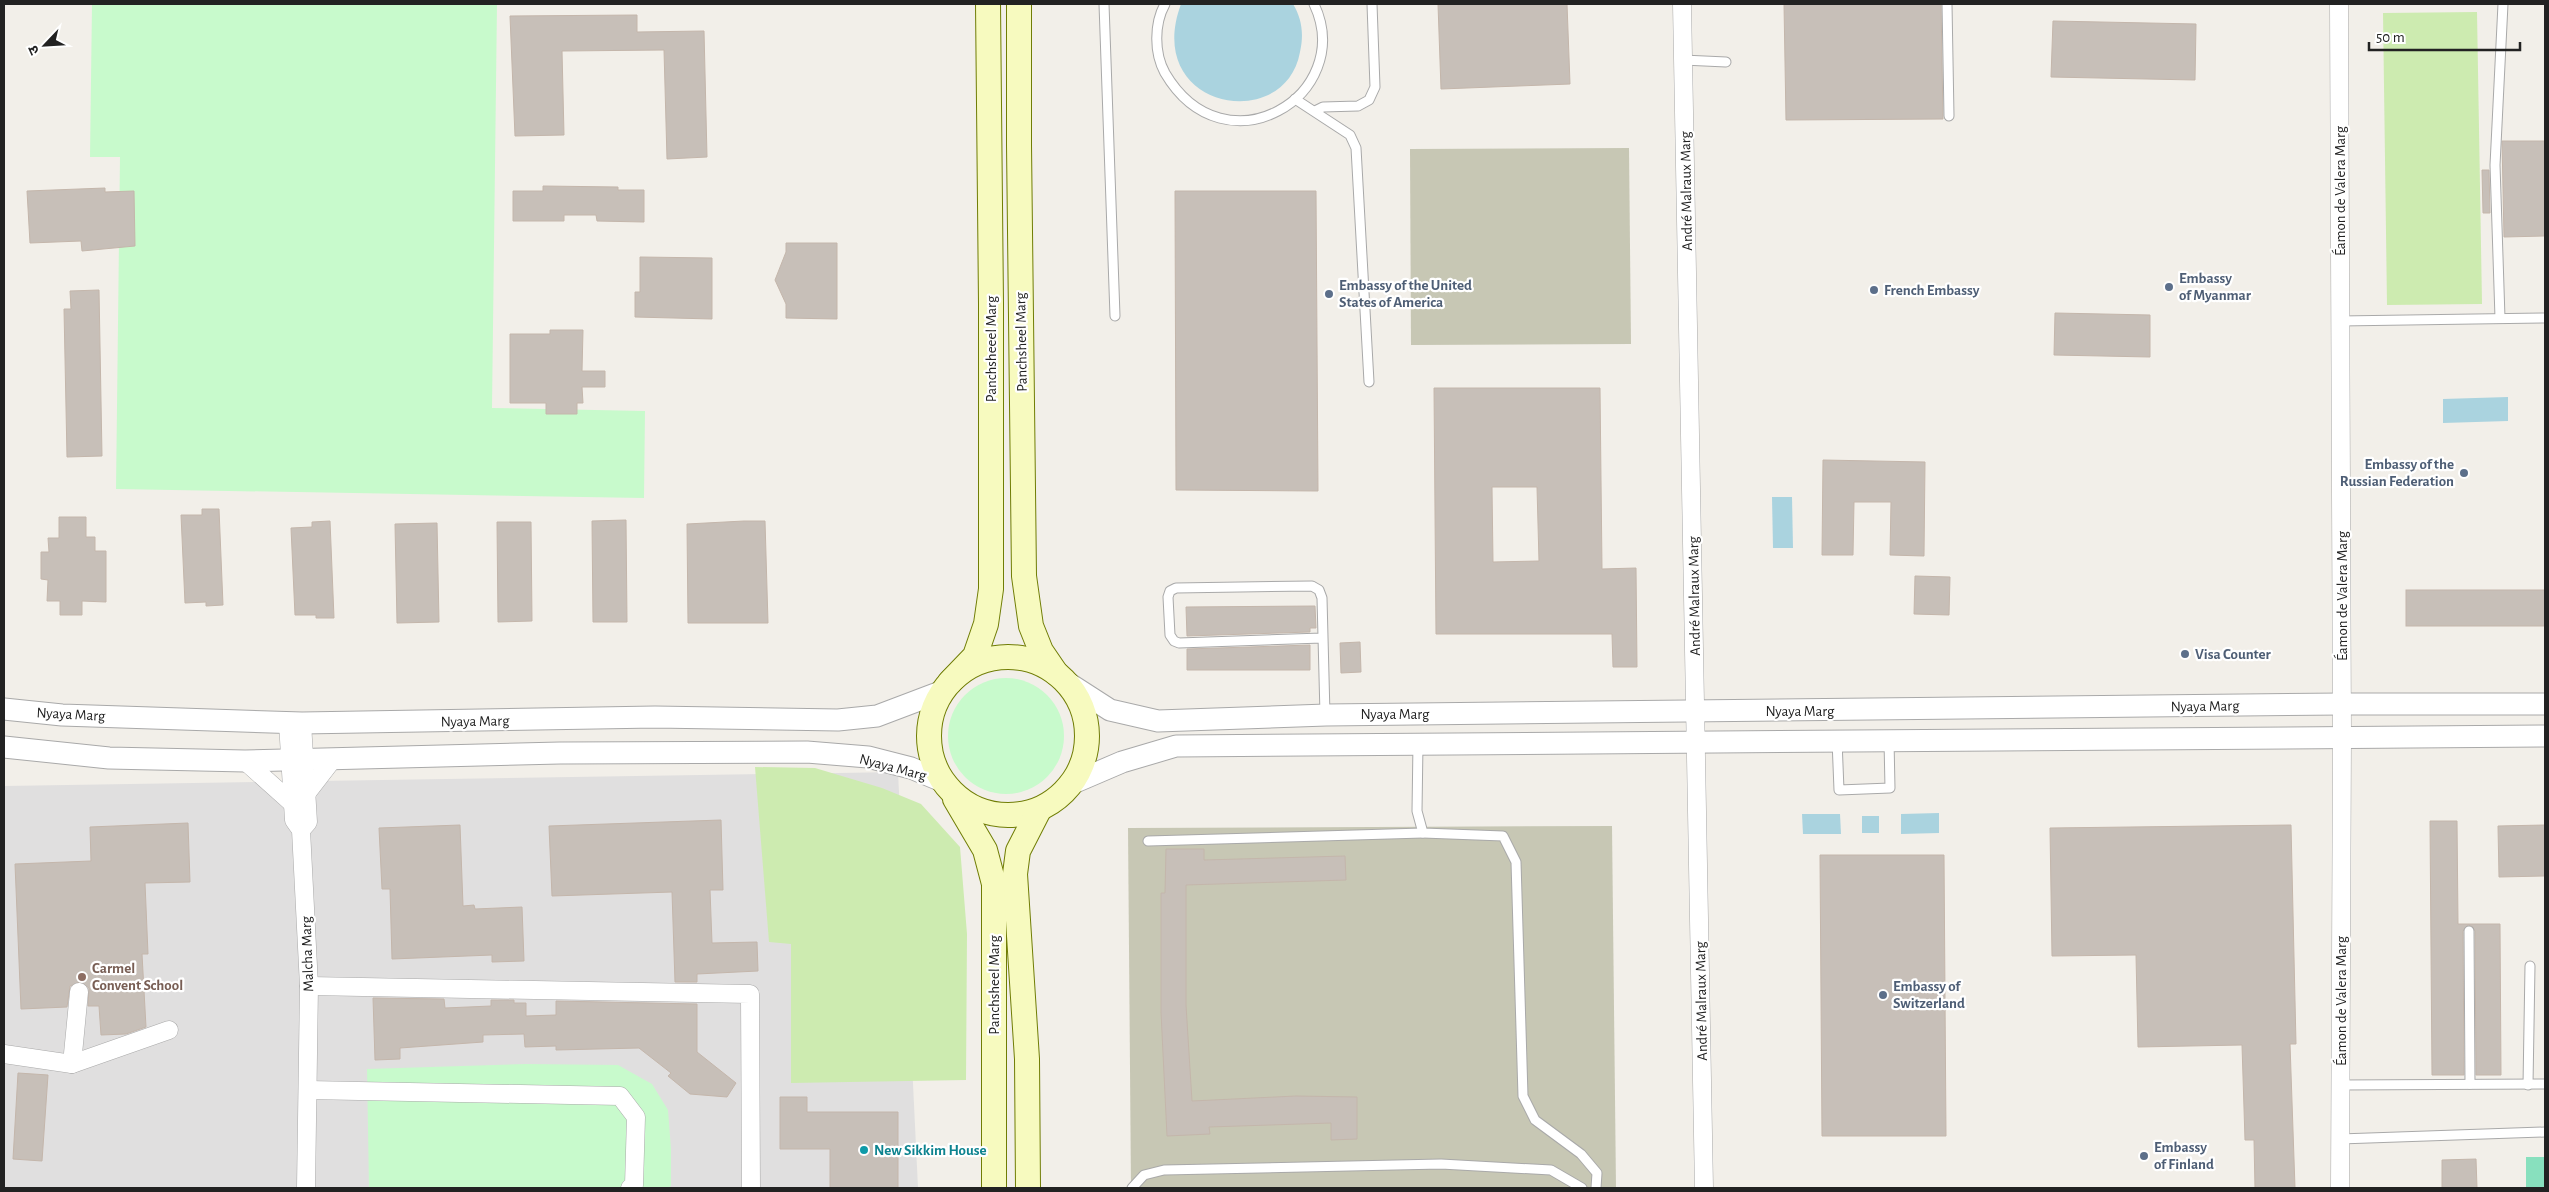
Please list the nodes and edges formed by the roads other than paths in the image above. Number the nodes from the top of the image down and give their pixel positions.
1 (988, 4) edge
2 (1019, 4) edge
3 (1104, 4) edge
4 (1165, 4) edge
5 (1314, 4) edge
6 (1372, 4) edge
7 (1682, 4) edge
8 (1947, 4) edge
9 (2339, 4) edge
10 (2503, 4) edge
11 (1683, 60) junction
12 (1726, 62) dead end
13 (1295, 99) junction
14 (1315, 111) junction
15 (1948, 116) dead end
16 (1115, 316) dead end
17 (2500, 318) junction
18 (2545, 318) edge
19 (2340, 321) junction
20 (1369, 382) dead end
21 (1322, 638) junction
22 (1060, 677) junction
23 (946, 686) junction
24 (2342, 704) junction
25 (2545, 704) edge
26 (4, 709) edge
27 (1696, 711) junction
28 (1326, 715) junction
29 (295, 723) junction
30 (2545, 736) edge
31 (2342, 737) junction
32 (1837, 740) junction
33 (1888, 740) junction
34 (1697, 741) junction
35 (1418, 744) junction
36 (4, 747) edge
37 (333, 759) junction
38 (297, 760) junction
39 (245, 761) junction
40 (1073, 783) junction
41 (947, 787) junction
42 (299, 798) junction
43 (1039, 810) junction
44 (1423, 833) junction
45 (1148, 841) dead end
46 (2469, 931) dead end
47 (2530, 966) dead end
48 (309, 986) junction
49 (79, 992) dead end
50 (169, 1030) dead end
51 (4, 1054) edge
52 (72, 1064) junction
53 (2470, 1084) junction
54 (2545, 1084) edge
55 (2340, 1085) junction
56 (2528, 1085) junction
57 (308, 1090) junction
58 (2545, 1132) edge
59 (2340, 1139) junction
60 (306, 1188) edge
61 (630, 1188) edge
62 (751, 1188) edge
63 (994, 1188) edge
64 (1028, 1188) edge
65 (1132, 1188) edge
66 (1582, 1188) edge
67 (1596, 1188) edge
68 (1704, 1188) edge
69 (2340, 1188) edge

1 - 23 main road, Panchsheeel Marg
2 - 22 main road, Panchsheel Marg
3 - 16 lane
4 - 13 lane
5 - 13 lane
6 - 14 lane
7 - 11 street, André Malraux Marg
8 - 15 lane
9 - 19 street, Éamon de Valera Marg
10 - 17 lane
11 - 12 lane
11 - 27 street, André Malraux Marg
13 - 14 lane
14 - 20 lane
17 - 18 lane
17 - 19 lane
19 - 24 street, Éamon de Valera Marg
21 - 21 lane
21 - 28 lane
22 - 23 main road
22 - 28 street, Nyaya Marg
22 - 40 main road
23 - 29 street, Nyaya Marg
23 - 41 main road
24 - 25 street, Nyaya Marg
24 - 27 street, Nyaya Marg
24 - 31 street, Éamon de Valera Marg
26 - 29 street, Nyaya Marg
27 - 28 street, Nyaya Marg
27 - 34 street, André Malraux Marg
29 - 38 street, Malcha Marg
30 - 31 street, Nyaya Marg
31 - 33 street, Nyaya Marg
31 - 55 street, Éamon de Valera Marg
32 - 33 street, Nyaya Marg
32 - 33 lane
32 - 34 street, Nyaya Marg
34 - 35 street, Nyaya Marg
34 - 68 street, André Malraux Marg
35 - 40 street, Nyaya Marg
35 - 44 lane
36 - 39 street, Nyaya Marg
37 - 38 street, Nyaya Marg
37 - 41 street, Nyaya Marg
37 - 42 street
38 - 39 street, Nyaya Marg
38 - 42 street, Malcha Marg
39 - 42 street
40 - 43 main road
41 - 43 main road
41 - 63 main road, Panchsheel Marg
42 - 48 street, Malcha Marg
43 - 64 main road, Panchsheel Marg
44 - 45 lane
44 - 67 lane
46 - 53 lane
47 - 56 lane
48 - 57 street, Malcha Marg
48 - 62 street
49 - 52 street
50 - 52 street
51 - 52 street
53 - 55 lane
53 - 56 lane
54 - 56 lane
55 - 59 street, Éamon de Valera Marg
57 - 60 street, Malcha Marg
57 - 61 street
58 - 59 lane
59 - 69 street, Éamon de Valera Marg
65 - 66 lane

